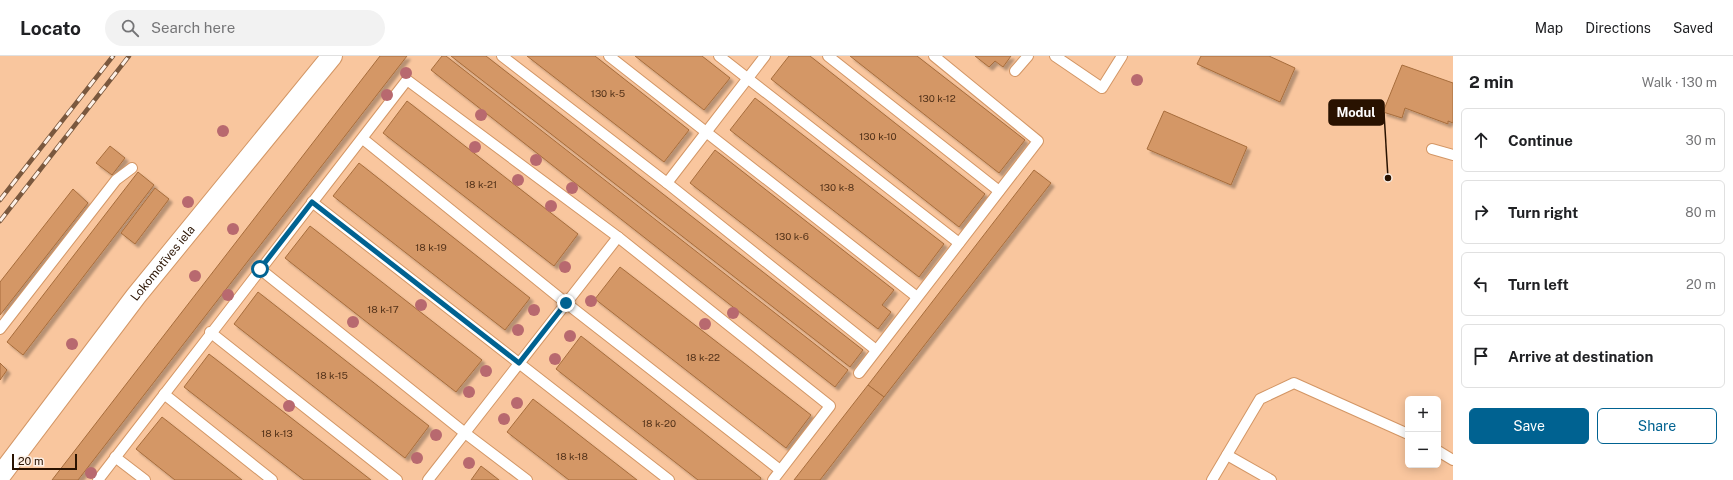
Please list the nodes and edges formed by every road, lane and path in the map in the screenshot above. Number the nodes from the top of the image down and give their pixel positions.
1 (332, 56) edge
2 (502, 56) edge
3 (610, 56) edge
4 (719, 56) edge
5 (765, 56) edge
6 (828, 56) edge
7 (934, 56) edge
8 (1028, 56) edge
9 (1055, 56) edge
10 (1122, 56) edge
11 (1014, 71) dead end
12 (748, 79) junction
13 (708, 133) junction
14 (363, 139) junction
15 (1432, 148) dead end
16 (1453, 155) edge
17 (132, 168) dead end
18 (667, 183) junction
19 (999, 191) junction
20 (312, 202) junction
21 (618, 237) junction
22 (959, 243) junction
23 (260, 269) junction
24 (917, 297) junction
25 (566, 303) junction
26 (0, 329) edge
27 (210, 332) junction
28 (876, 350) junction
29 (519, 363) junction
30 (859, 373) dead end
31 (164, 394) junction
32 (465, 433) junction
33 (1405, 433) edge
34 (1441, 453) edge
35 (1227, 455) junction
36 (115, 457) junction
37 (1453, 460) edge
38 (780, 470) junction
39 (0, 476) edge
40 (98, 480) edge
41 (145, 480) edge
42 (272, 480) edge
43 (397, 480) edge
44 (428, 480) edge
45 (527, 480) edge
46 (669, 480) edge
47 (773, 480) edge
48 (1212, 480) edge
49 (1271, 480) edge

1 - 39 street, Lokomotīves iela
2 - 18 lane
3 - 13 lane
4 - 12 lane
5 - 12 lane
6 - 19 lane
7 - 19 lane
8 - 11 lane
9 - 10 lane
12 - 13 lane
12 - 22 lane
13 - 18 lane
13 - 24 lane
14 - 20 lane
14 - 21 lane
14 - 25 lane
15 - 16 lane
17 - 26 lane
18 - 28 lane
19 - 22 lane
20 - 23 lane
20 - 29 lane
21 - 25 lane
21 - 38 lane
22 - 24 lane
23 - 27 lane
23 - 32 lane
24 - 28 lane
25 - 29 lane
25 - 38 lane
27 - 31 lane
27 - 43 lane
28 - 30 lane
29 - 32 lane
29 - 46 lane
31 - 36 lane
31 - 42 lane
32 - 44 lane
32 - 45 lane
33 - 35 lane
34 - 37 lane
35 - 48 lane
35 - 49 lane
36 - 40 lane
36 - 41 lane
38 - 47 lane

